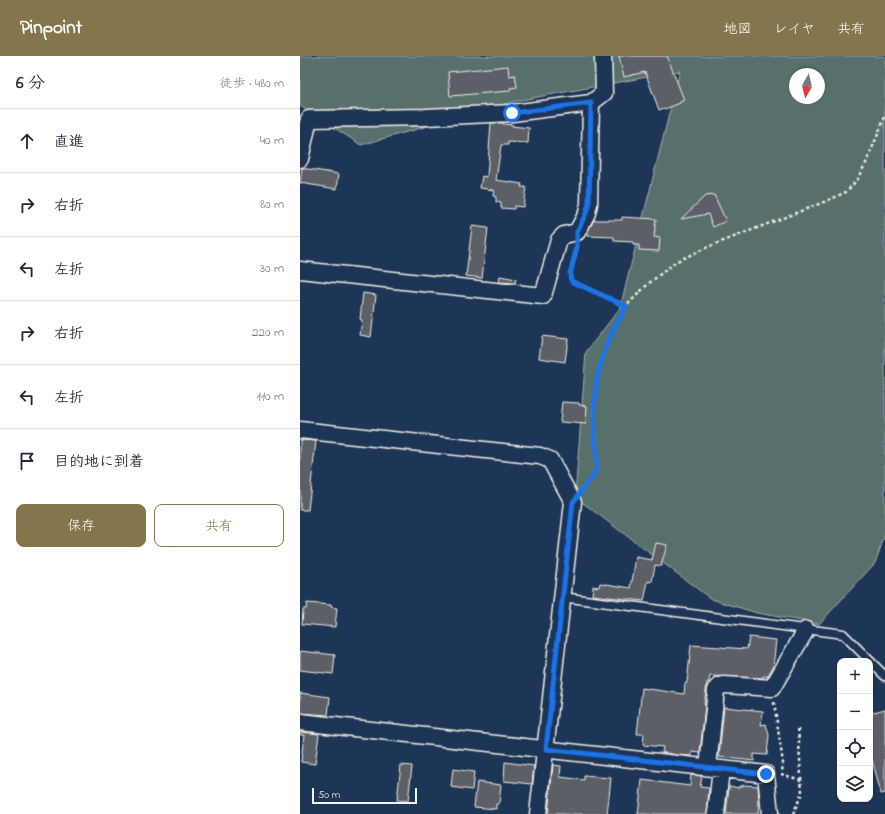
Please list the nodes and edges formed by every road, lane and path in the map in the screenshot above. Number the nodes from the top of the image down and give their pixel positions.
1 (603, 56) edge
2 (591, 103) junction
3 (885, 117) edge
4 (300, 159) edge
5 (577, 232) junction
6 (300, 270) edge
7 (626, 306) junction
8 (300, 430) edge
9 (573, 502) junction
10 (562, 597) junction
11 (806, 630) junction
12 (885, 676) edge
13 (772, 688) junction
14 (300, 722) edge
15 (798, 726) dead end
16 (546, 749) junction
17 (714, 768) junction
18 (774, 774) junction
19 (801, 780) junction
20 (538, 814) edge
21 (716, 814) edge
22 (770, 814) edge
23 (794, 814) edge

1 - 2 street
2 - 4 street
2 - 5 street
3 - 7 path
5 - 6 street
5 - 7 path
7 - 9 path
8 - 9 street
9 - 10 street
10 - 11 lane
10 - 16 street
11 - 12 lane
11 - 13 street
13 - 17 street
13 - 18 path
14 - 16 street
15 - 19 path
16 - 17 street
16 - 20 street
17 - 18 street
17 - 21 street
18 - 19 path
18 - 22 street
19 - 23 path

